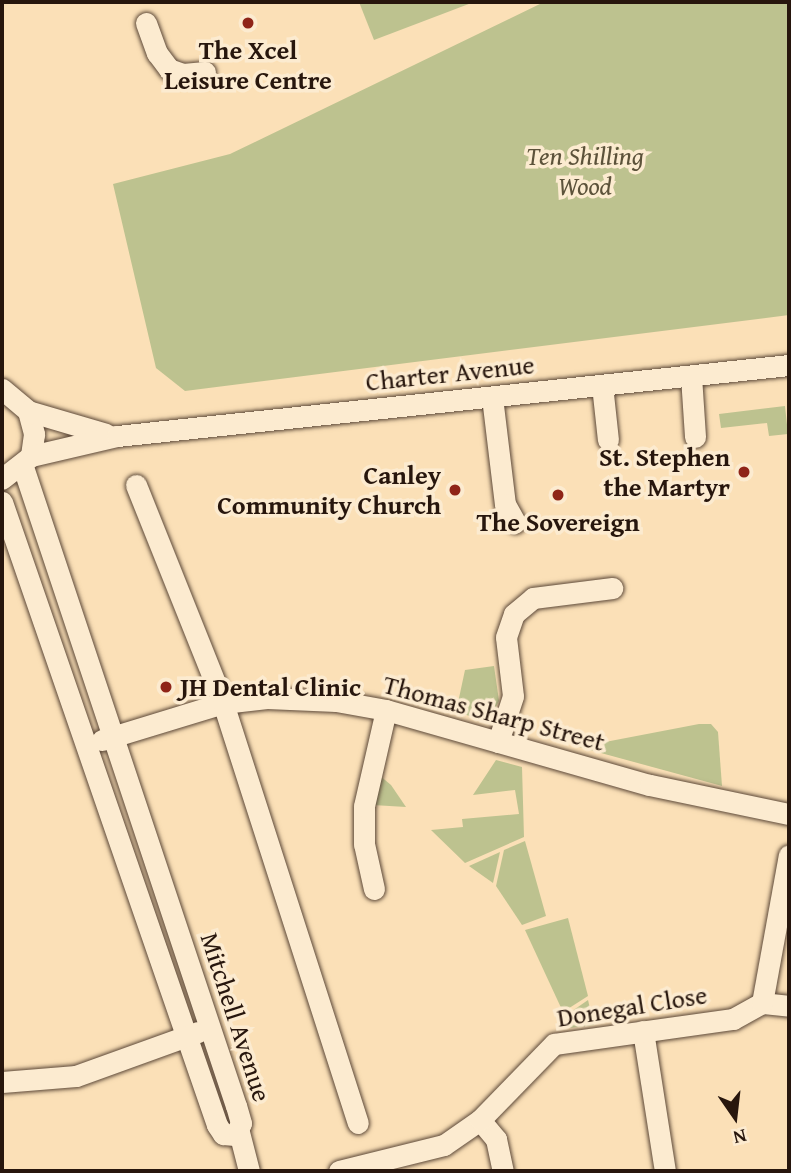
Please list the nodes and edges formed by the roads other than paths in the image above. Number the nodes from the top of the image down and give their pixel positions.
1 (146, 23) dead end
2 (205, 72) dead end
3 (789, 365) edge
4 (691, 376) junction
5 (602, 385) junction
6 (2, 389) edge
7 (492, 397) junction
8 (28, 411) junction
9 (117, 436) junction
10 (695, 437) dead end
11 (608, 440) dead end
12 (27, 461) junction
13 (2, 480) edge
14 (136, 485) dead end
15 (2, 502) edge
16 (515, 522) dead end
17 (612, 587) dead end
18 (223, 704) junction
19 (386, 710) junction
20 (113, 736) junction
21 (498, 742) junction
22 (87, 744) junction
23 (789, 814) edge
24 (789, 855) edge
25 (374, 889) dead end
26 (762, 1003) junction
27 (789, 1006) edge
28 (209, 1026) junction
29 (643, 1031) junction
30 (188, 1038) junction
31 (2, 1082) edge
32 (480, 1121) junction
33 (358, 1123) dead end
34 (239, 1132) junction
35 (249, 1171) edge
36 (339, 1171) edge
37 (503, 1171) edge
38 (665, 1171) edge

1 - 2 street
3 - 4 street, Charter Avenue
4 - 5 street, Charter Avenue
4 - 10 street
5 - 7 street, Charter Avenue
5 - 11 street
6 - 8 street
7 - 9 street, Charter Avenue
7 - 16 street
8 - 9 street, Charter Avenue
8 - 12 street, Mitchell Avenue
9 - 12 street, Charter Avenue
12 - 13 street, Charter Avenue
12 - 20 street, Mitchell Avenue
14 - 18 street
15 - 22 street, Mitchell Avenue
17 - 21 street
18 - 19 street, Thomas Sharp Street
18 - 20 street, Thomas Sharp Street
18 - 33 street
19 - 21 street, Thomas Sharp Street
19 - 25 street
20 - 22 street, Thomas Sharp Street
20 - 28 street, Mitchell Avenue
21 - 23 street, Thomas Sharp Street
22 - 30 street, Mitchell Avenue
24 - 26 street
26 - 27 street
26 - 29 street, Donegal Close
28 - 30 street
28 - 34 street, Mitchell Avenue
29 - 32 street, Donegal Close
29 - 38 street
30 - 31 street
30 - 34 street, Mitchell Avenue
32 - 36 street, Donegal Close
32 - 37 street
34 - 35 street

